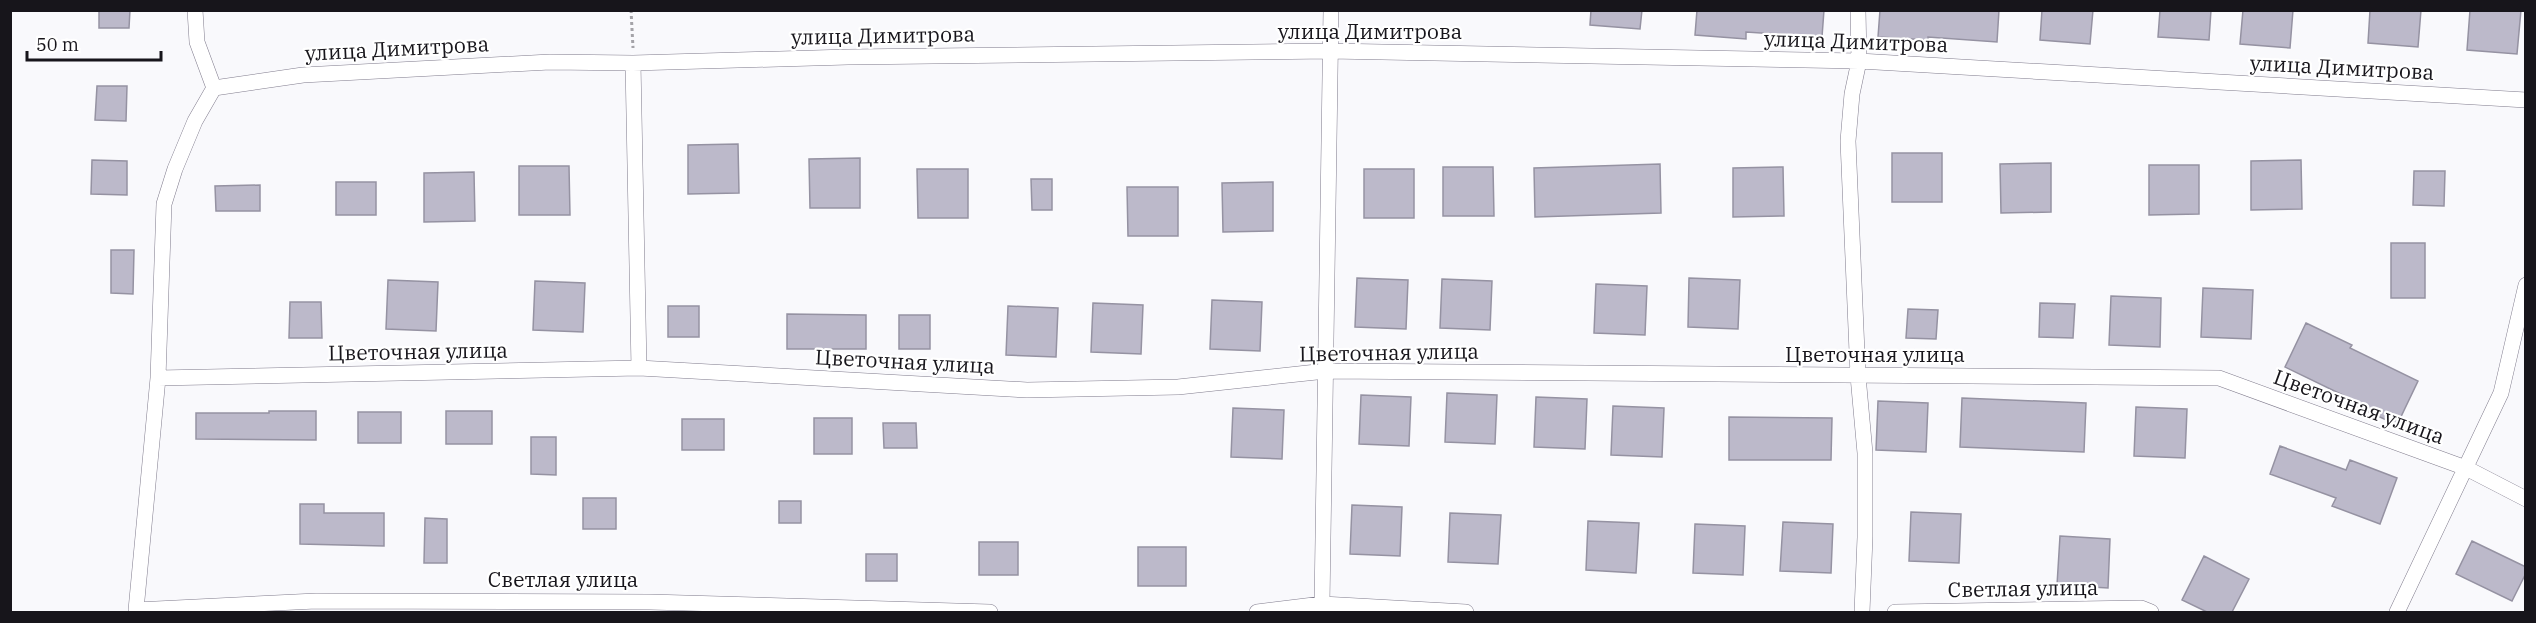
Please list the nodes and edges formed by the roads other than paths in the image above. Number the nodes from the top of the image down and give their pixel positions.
1 (195, 10) edge
2 (1330, 10) edge
3 (1858, 10) edge
4 (1330, 51) junction
5 (1859, 61) junction
6 (633, 63) junction
7 (214, 88) junction
8 (2526, 100) edge
9 (2526, 285) edge
10 (639, 368) junction
11 (1326, 371) junction
12 (1858, 376) junction
13 (158, 378) junction
14 (2466, 468) junction
15 (2526, 498) edge
16 (1322, 604) junction
17 (990, 612) edge
18 (1257, 612) edge
19 (1466, 612) edge
20 (1862, 612) edge
21 (1895, 612) edge
22 (2151, 612) edge
23 (2397, 612) edge

1 - 7 street
2 - 4 street
3 - 5 street
4 - 5 street, улица Димитрова
4 - 6 street, улица Димитрова
4 - 11 street
5 - 8 street, улица Димитрова
5 - 12 street
6 - 7 street, улица Димитрова
6 - 10 street
7 - 13 street
9 - 14 street
10 - 11 street, Цветочная улица
10 - 13 street, Цветочная улица
11 - 12 street, Цветочная улица
11 - 16 street
12 - 14 street, Цветочная улица
12 - 20 street
13 - 17 street, Светлая улица
14 - 15 street, Цветочная улица
14 - 23 street
16 - 18 street
16 - 19 street
21 - 22 street, Светлая улица

